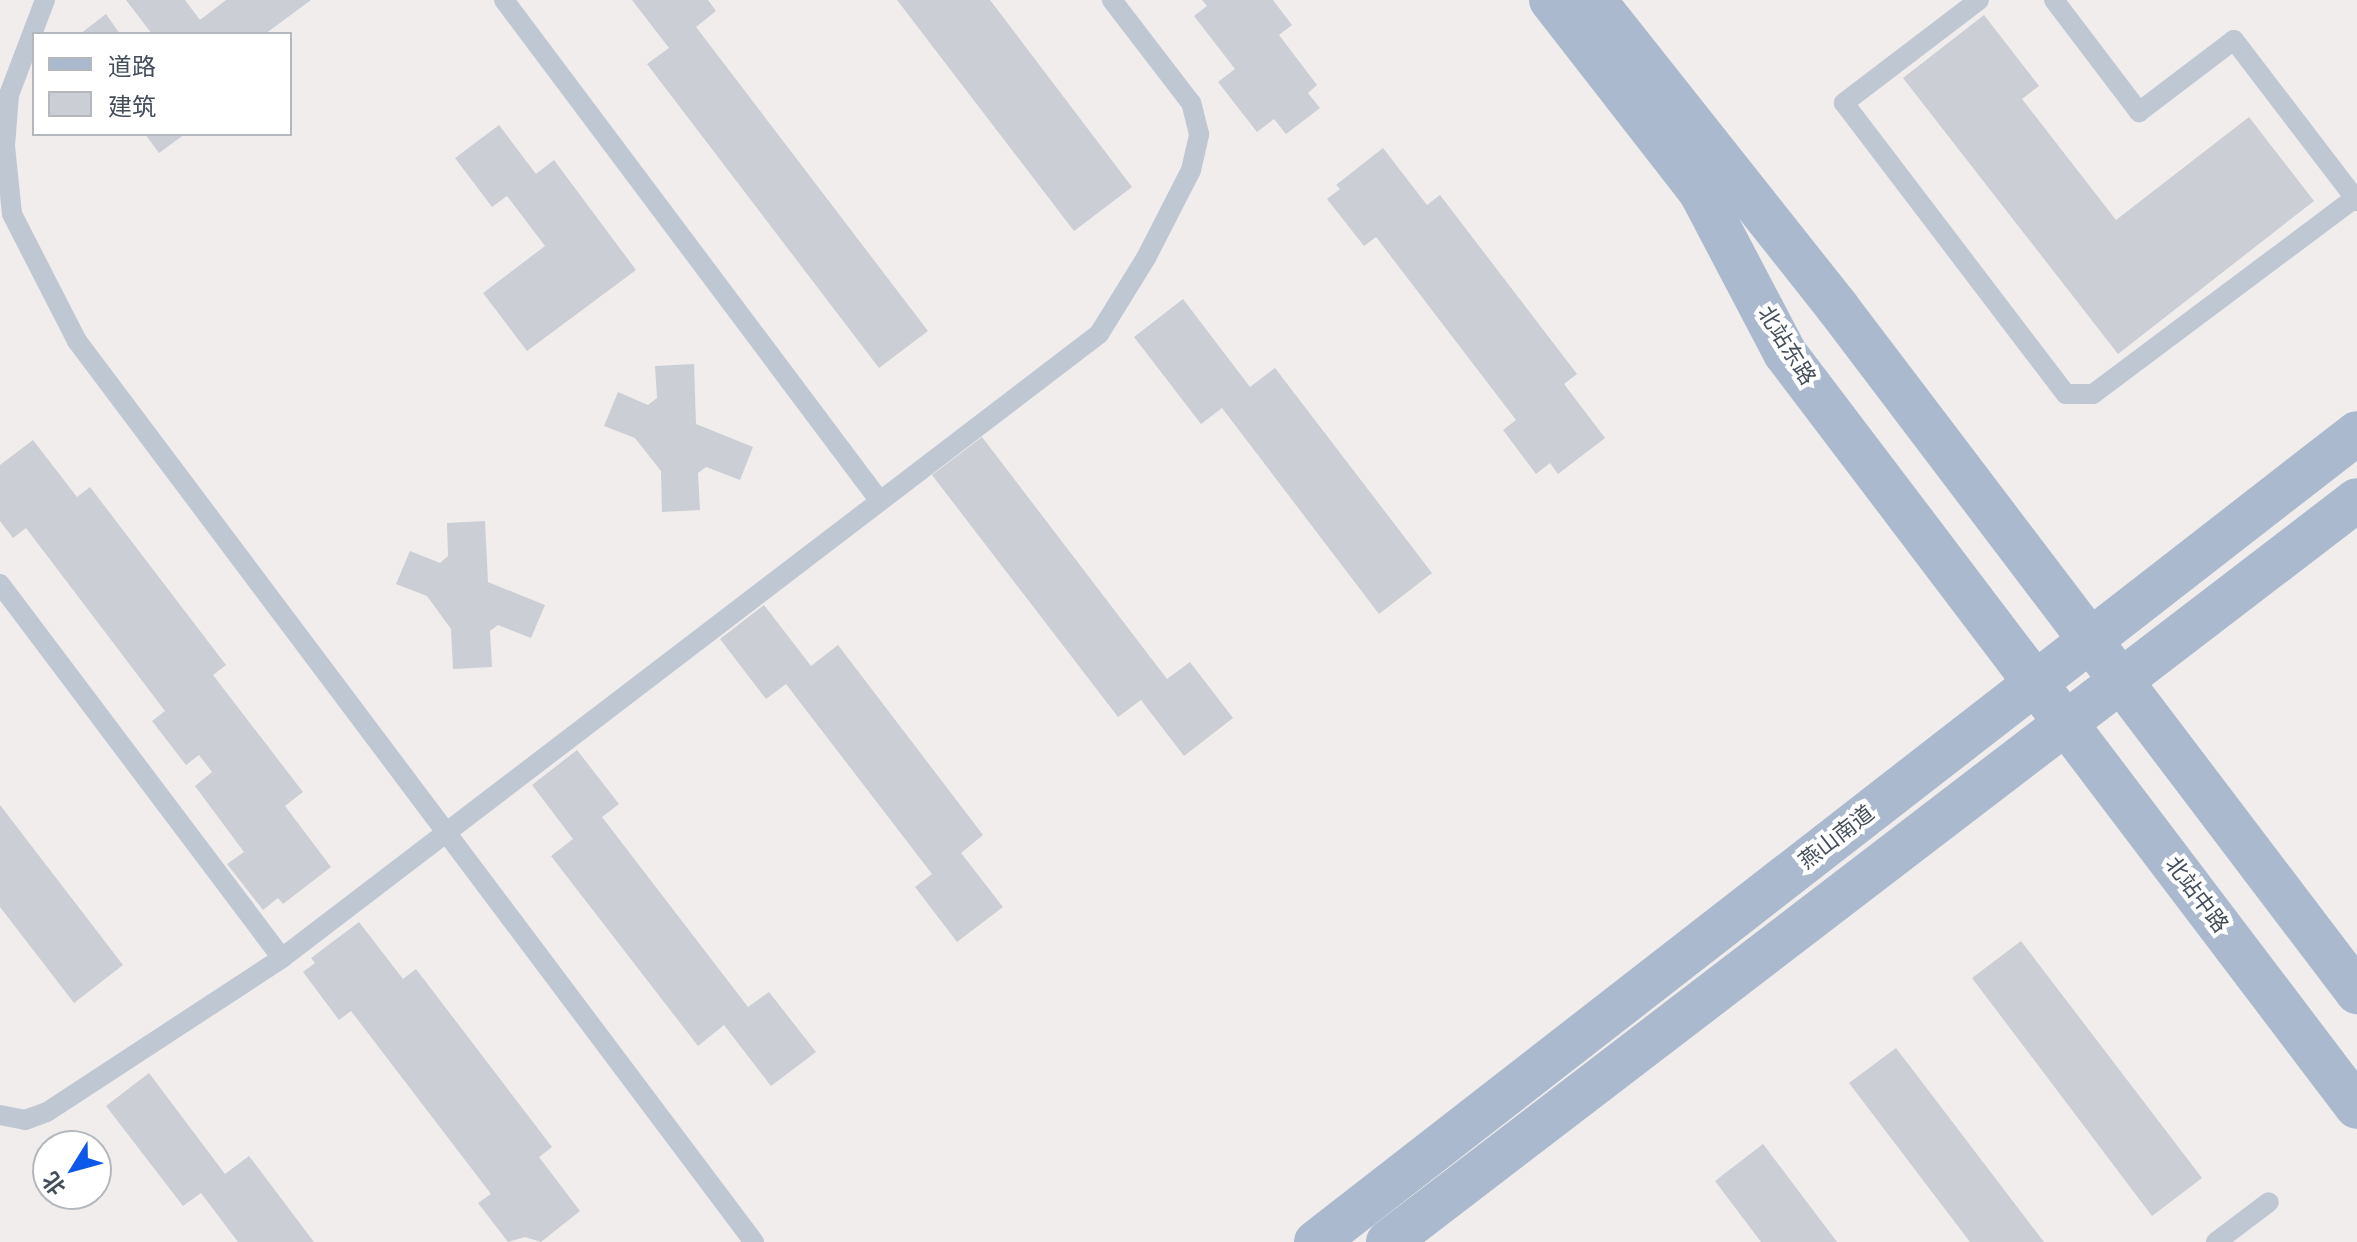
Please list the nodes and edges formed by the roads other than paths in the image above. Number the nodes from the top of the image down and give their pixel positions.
1 (45, 0) edge
2 (504, 0) edge
3 (1112, 0) edge
4 (1551, 0) edge
5 (1594, 0) edge
6 (1979, 0) edge
7 (2054, 0) edge
8 (33, 32) edge
9 (32, 34) edge
10 (2356, 200) edge
11 (2357, 433) edge
12 (879, 500) junction
13 (2357, 500) edge
14 (0, 584) edge
15 (2090, 641) junction
16 (2120, 681) junction
17 (2036, 683) junction
18 (2066, 723) junction
19 (444, 830) junction
20 (282, 958) junction
21 (2357, 992) edge
22 (2357, 1107) edge
23 (0, 1115) edge
24 (2269, 1202) dead end
25 (754, 1242) edge
26 (1316, 1242) edge
27 (1388, 1242) edge
28 (2216, 1242) edge

1 - 8 lane
2 - 12 lane
3 - 12 lane
4 - 17 main road, 北站东路
5 - 15 main road
6 - 10 lane
7 - 10 lane
9 - 19 lane
11 - 15 main road, 燕山南道
12 - 19 lane
13 - 16 main road
14 - 20 lane
15 - 16 main road
15 - 17 main road, 燕山南道
16 - 18 main road
16 - 21 main road
17 - 18 main road, 北站中路
17 - 26 main road, 燕山南道
18 - 22 main road, 北站中路
18 - 27 main road
19 - 20 lane
19 - 25 lane
20 - 23 lane
24 - 28 lane

